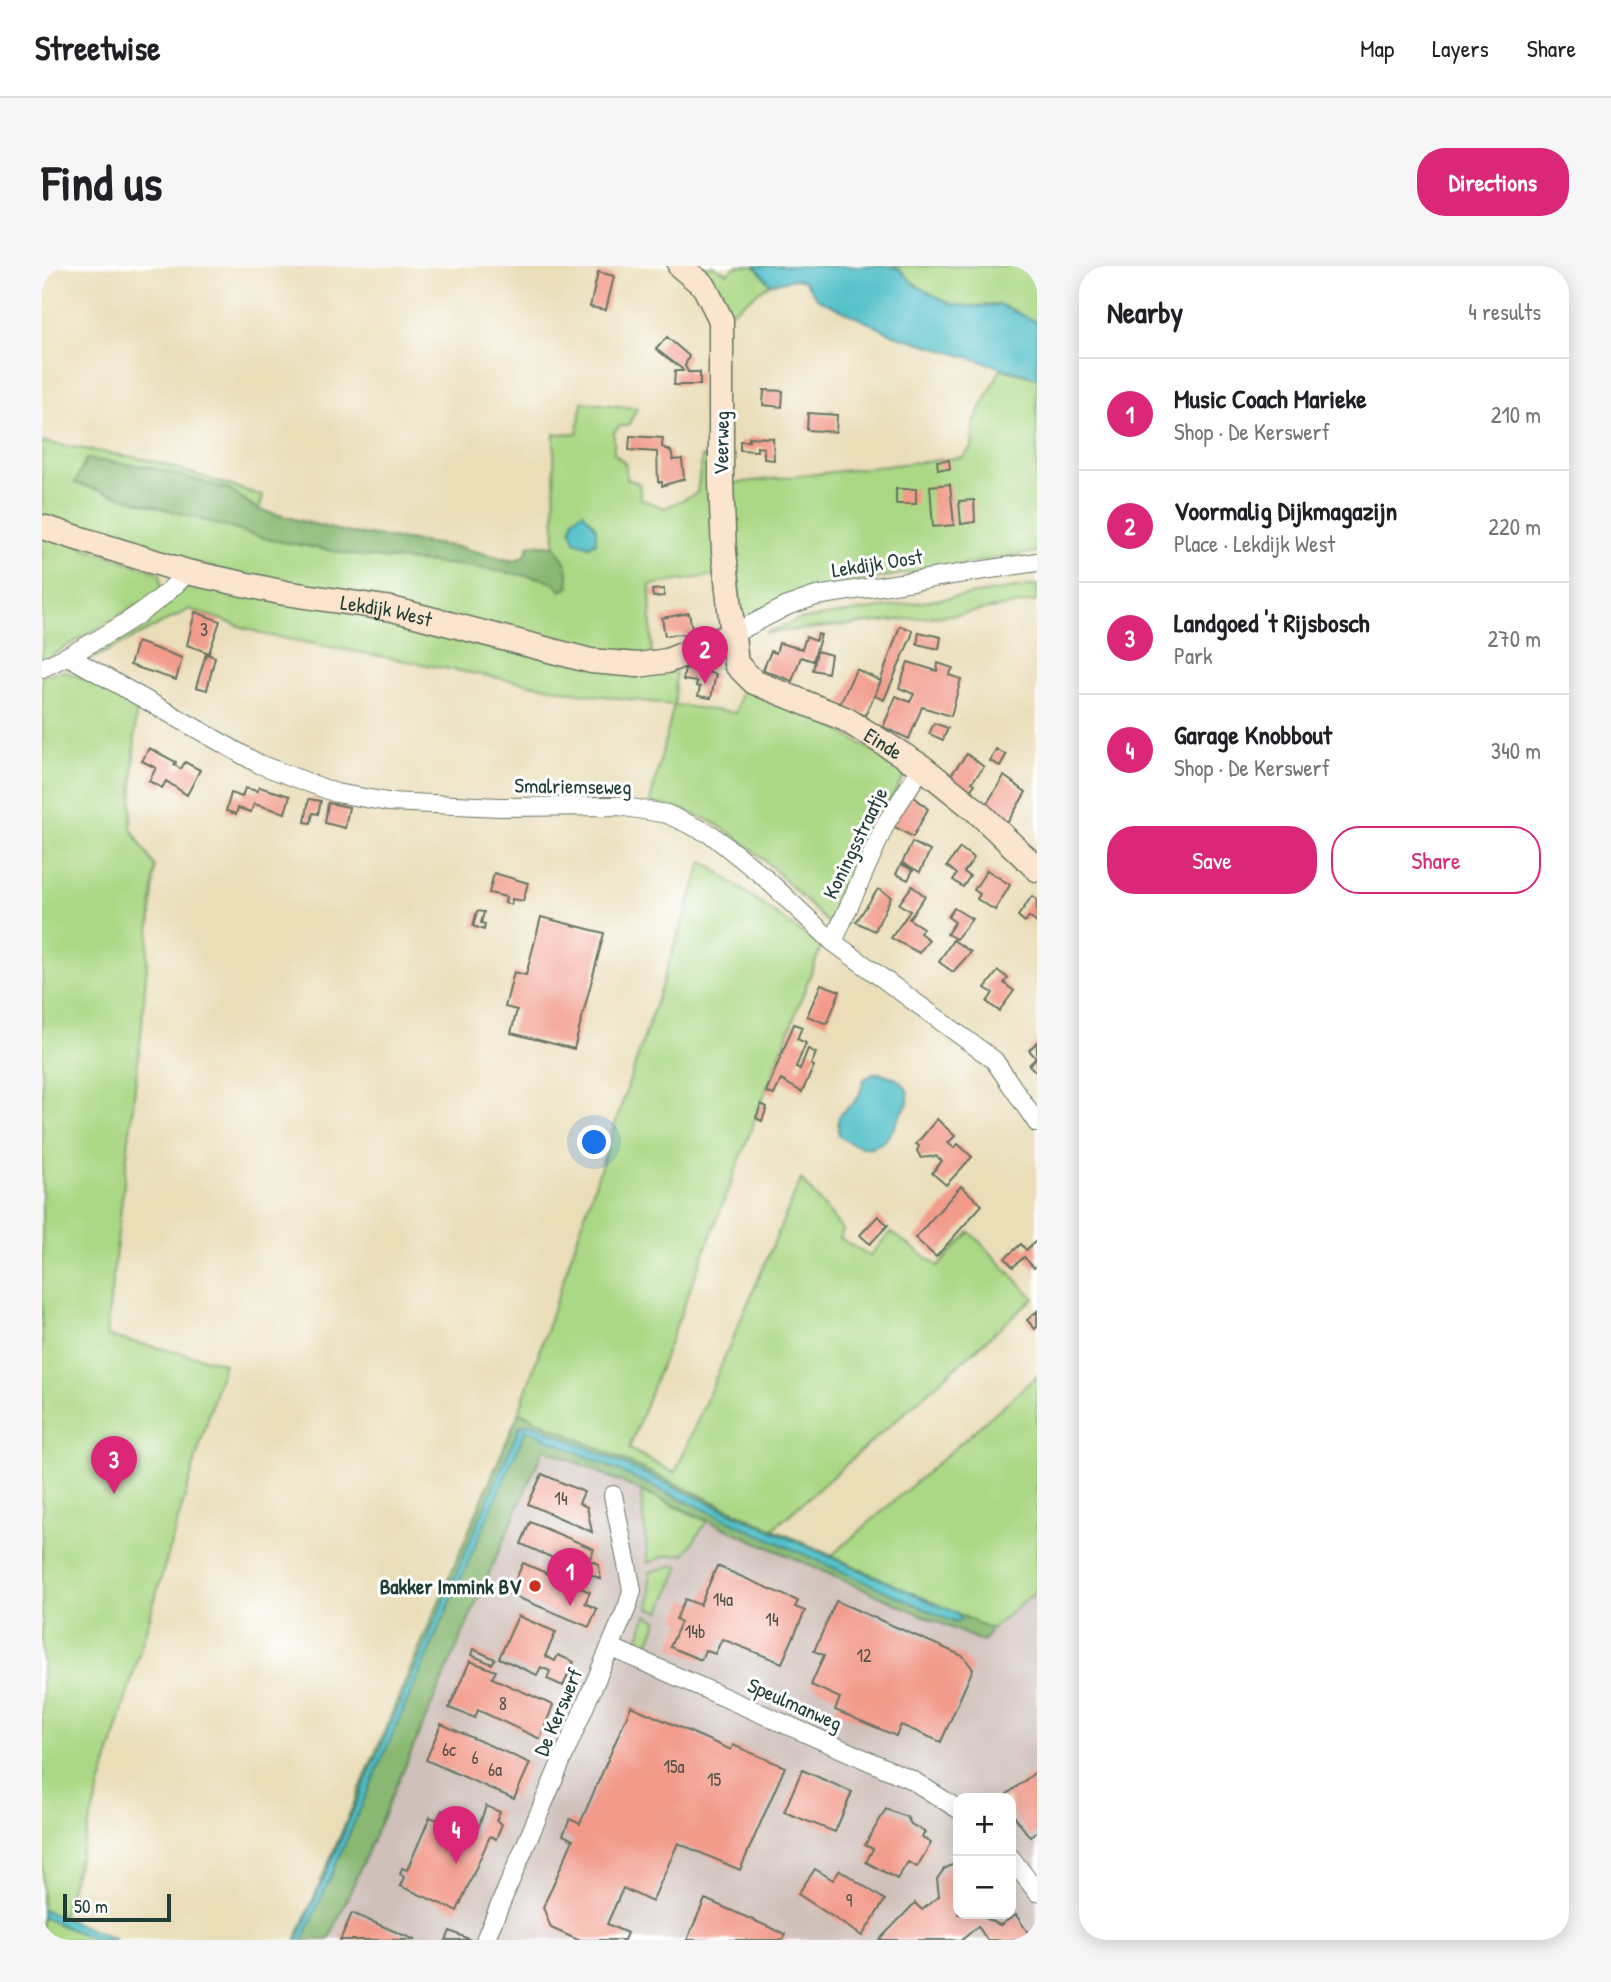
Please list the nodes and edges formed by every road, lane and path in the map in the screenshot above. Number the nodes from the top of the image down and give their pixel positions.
1 (680, 266) edge
2 (42, 527) edge
3 (1037, 562) edge
4 (187, 572) junction
5 (731, 635) junction
6 (68, 656) junction
7 (42, 667) edge
8 (922, 767) junction
9 (1037, 869) edge
10 (833, 942) junction
11 (1037, 1123) edge
12 (613, 1495) dead end
13 (611, 1647) junction
14 (953, 1806) edge
15 (1016, 1865) edge
16 (1037, 1892) edge
17 (491, 1938) edge

1 - 5 street, Veerweg
2 - 4 street, Lekdijk West
3 - 5 street, Lekdijk Oost
4 - 5 street, Lekdijk West
4 - 6 street
5 - 8 street, Einde
6 - 7 street
6 - 10 street, Smalriemseweg
8 - 9 street, Einde
8 - 10 street, Koningsstraatje
10 - 11 street, Smalriemseweg
12 - 13 street, De Kerswerf
13 - 14 street, Speulmanweg
13 - 17 street, De Kerswerf
15 - 16 street

